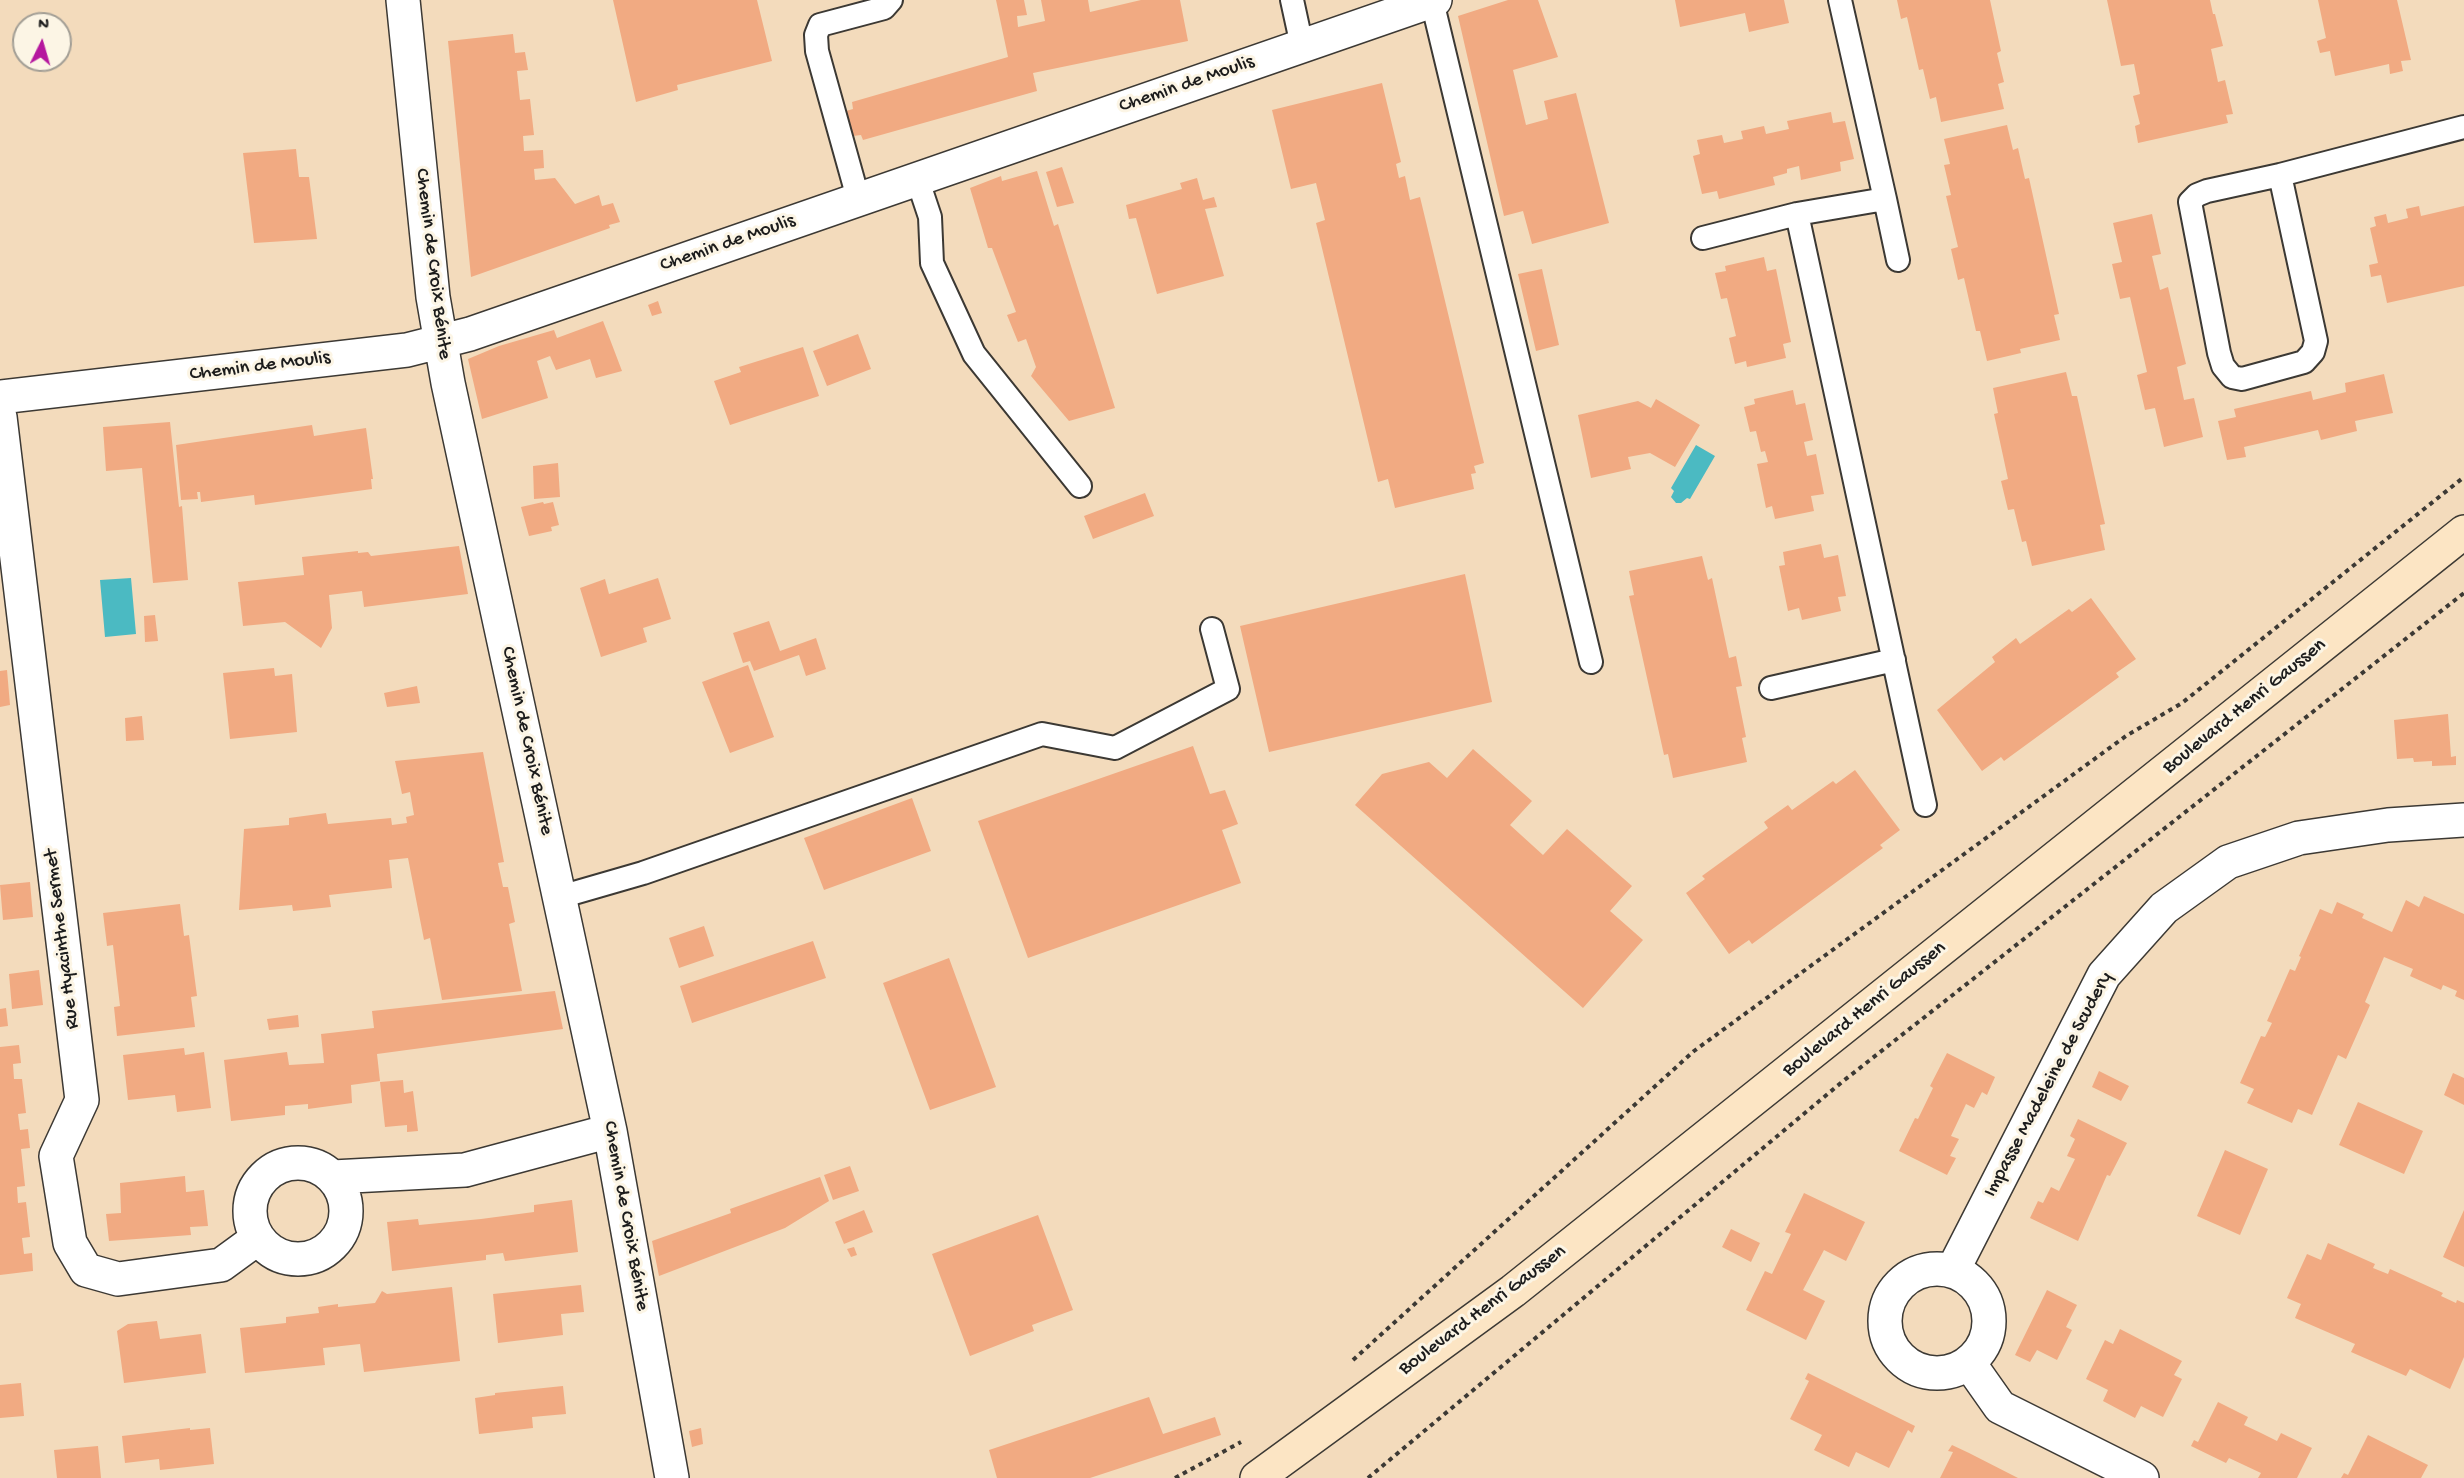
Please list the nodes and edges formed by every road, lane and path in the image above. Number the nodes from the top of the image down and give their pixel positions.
1 (403, 0) edge
2 (891, 0) edge
3 (1292, 0) edge
4 (1434, 0) edge
5 (1840, 0) edge
6 (1302, 46) junction
7 (2464, 127) edge
8 (2280, 175) junction
9 (917, 178) junction
10 (858, 198) junction
11 (1885, 199) junction
12 (1797, 214) junction
13 (1703, 238) dead end
14 (1898, 260) dead end
15 (441, 342) junction
16 (0, 397) edge
17 (0, 417) edge
18 (2464, 477) edge
19 (1080, 486) dead end
20 (2464, 532) edge
21 (2464, 592) edge
22 (1212, 629) dead end
23 (1894, 660) junction
24 (1591, 662) dead end
25 (1771, 688) dead end
26 (1925, 805) dead end
27 (2464, 820) edge
28 (560, 897) junction
29 (610, 1131) junction
30 (333, 1178) junction
31 (258, 1238) junction
32 (1953, 1270) junction
33 (1969, 1363) junction
34 (1344, 1368) dead end
35 (1249, 1438) dead end
36 (672, 1478) edge
37 (1175, 1478) edge
38 (1257, 1478) edge
39 (1368, 1478) edge
40 (2142, 1478) edge

1 - 15 street, Chemin de Croix Bénite
2 - 10 lane
3 - 6 lane
4 - 6 street, Chemin de Moulis
4 - 24 lane
5 - 11 lane
6 - 9 street, Chemin de Moulis
7 - 8 lane
8 - 8 lane
9 - 10 street, Chemin de Moulis
9 - 19 lane
10 - 15 street, Chemin de Moulis
11 - 12 lane
11 - 14 lane
12 - 13 lane
12 - 23 lane
15 - 16 street, Chemin de Moulis
15 - 28 street, Chemin de Croix Bénite
17 - 31 street, Rue Hyacinthe Sermet
18 - 34 path
20 - 38 street, Boulevard Henri Gaussen
21 - 39 path
22 - 28 lane
23 - 25 lane
23 - 26 lane
27 - 32 street, Impasse Madeleine de Scudery
28 - 29 street, Chemin de Croix Bénite
29 - 30 street
29 - 36 street, Chemin de Croix Bénite
30 - 31 street
30 - 31 street
32 - 33 street
32 - 33 street
33 - 40 street
35 - 37 path

